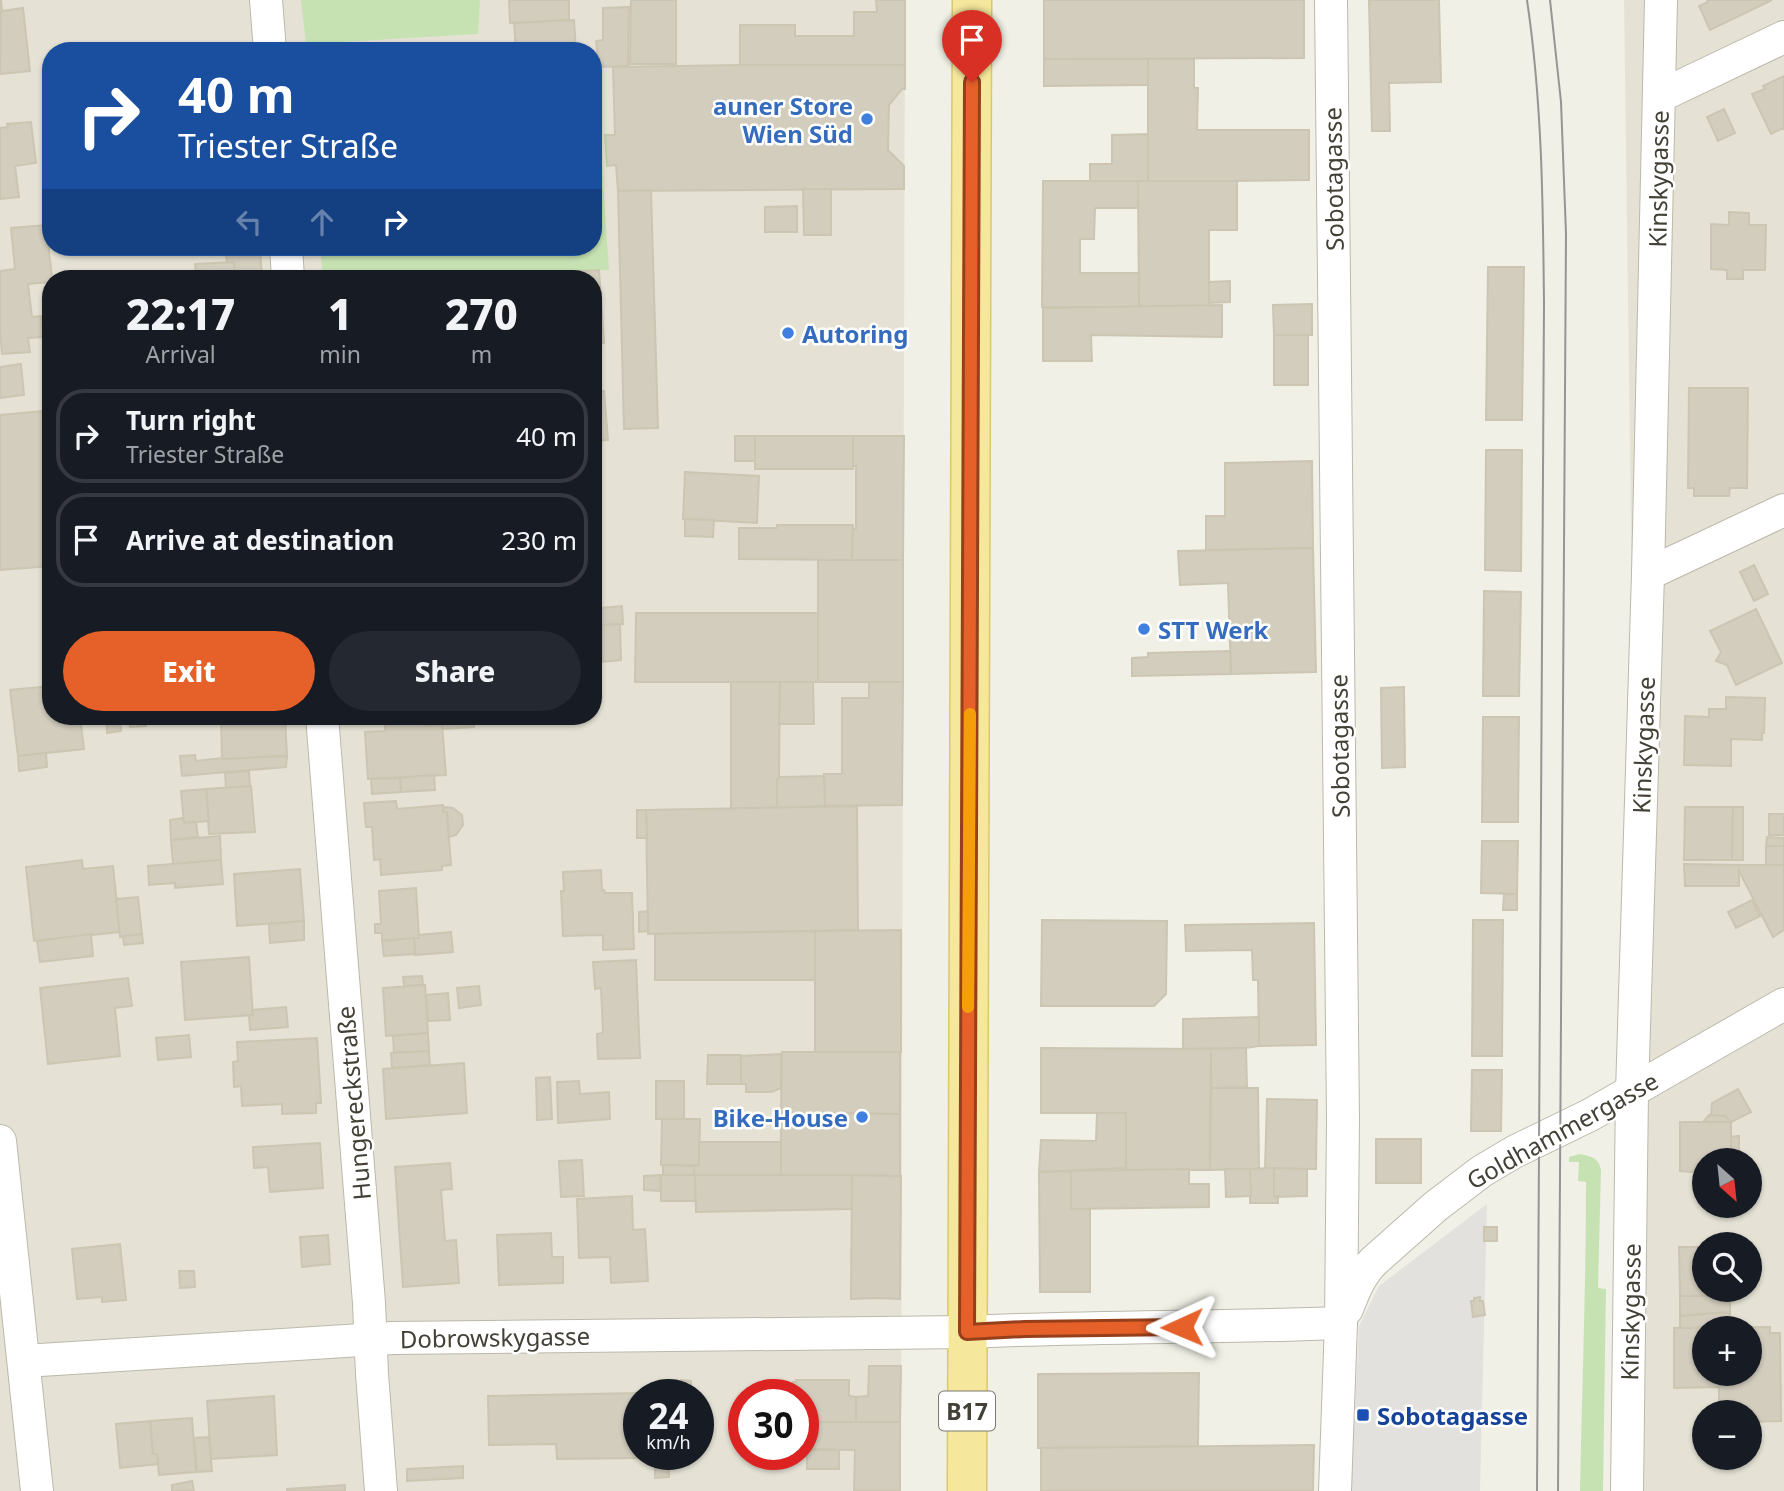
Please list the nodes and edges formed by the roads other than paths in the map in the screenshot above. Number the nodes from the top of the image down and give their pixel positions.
1 (266, 0) edge
2 (972, 0) edge
3 (1331, 0) edge
4 (1661, 0) edge
5 (1784, 37) edge
6 (269, 42) edge
7 (1660, 96) junction
8 (1784, 510) edge
9 (1648, 574) junction
10 (323, 725) edge
11 (1784, 1004) edge
12 (1632, 1092) junction
13 (0, 1141) edge
14 (1342, 1323) junction
15 (967, 1332) junction
16 (371, 1339) junction
17 (24, 1361) junction
18 (37, 1491) edge
19 (381, 1491) edge
20 (967, 1491) edge
21 (1335, 1491) edge
22 (1627, 1491) edge

1 - 6 street
2 - 15 main road, B17
3 - 14 street, Sobotagasse
4 - 7 street, Kinskygasse
5 - 7 street
7 - 9 street, Kinskygasse
8 - 9 street
9 - 12 street, Kinskygasse
10 - 16 street, Hungereckstraße
11 - 12 street, Goldhammergasse
12 - 14 street, Goldhammergasse
12 - 22 street, Kinskygasse
13 - 17 street
14 - 15 street
14 - 21 street, Sobotagasse
15 - 16 street, Dobrowskygasse
15 - 20 main road, B17
16 - 17 street, Dobrowskygasse
16 - 19 street, Hungereckstraße
17 - 18 street

